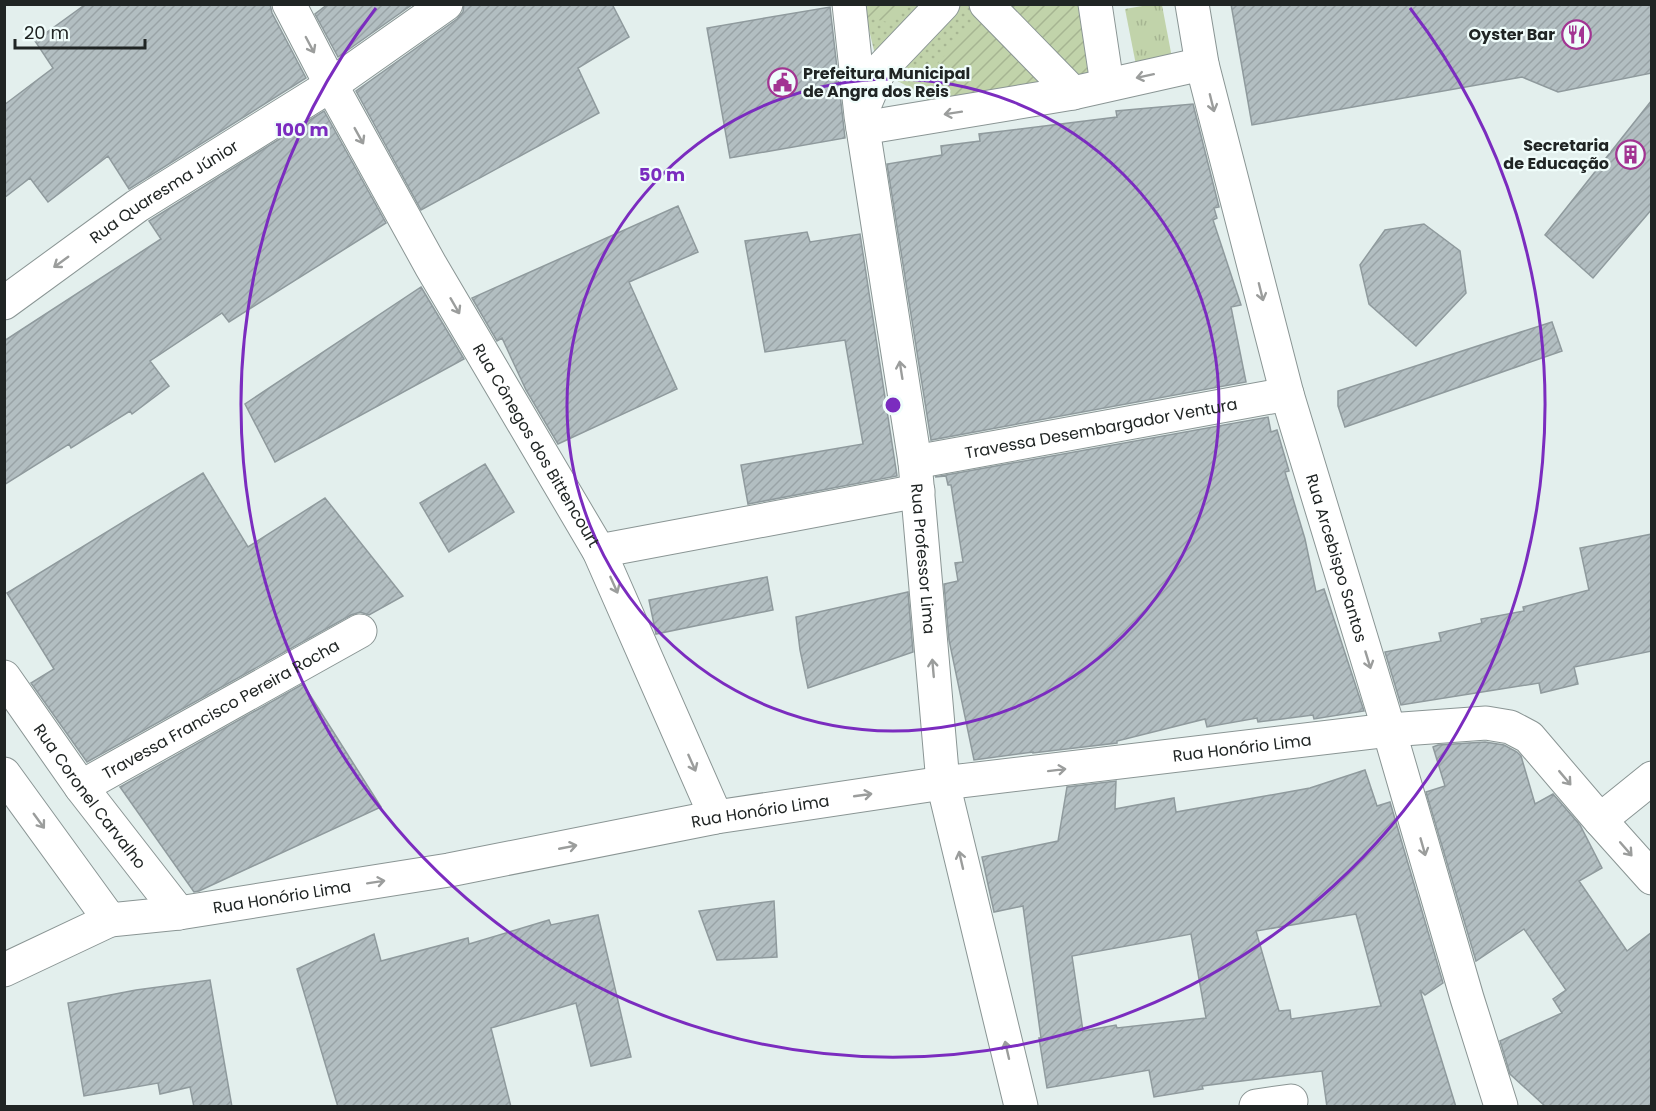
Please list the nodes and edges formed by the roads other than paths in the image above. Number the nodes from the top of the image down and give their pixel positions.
1 (289, 4) edge
2 (446, 4) edge
3 (849, 4) edge
4 (943, 4) edge
5 (986, 4) edge
6 (1095, 4) edge
7 (1192, 4) edge
8 (1202, 64) junction
9 (1107, 84) junction
10 (331, 85) junction
11 (1073, 93) junction
12 (862, 122) junction
13 (4, 303) edge
14 (1287, 394) junction
15 (917, 477) junction
16 (599, 551) junction
17 (360, 631) dead end
18 (4, 677) edge
19 (1389, 730) junction
20 (4, 774) edge
21 (1652, 778) edge
22 (943, 783) junction
23 (81, 787) junction
24 (716, 817) junction
25 (1600, 820) junction
26 (1652, 878) edge
27 (179, 912) junction
28 (110, 920) junction
29 (4, 970) edge
30 (1291, 1101) dead end
31 (1021, 1107) edge
32 (1256, 1107) edge
33 (1501, 1107) edge

1 -> 10 street, Rua Cônegos dos Bittencourt
2 - 10 street, Rua Quaresma Júnior
3 - 12 street, Rua Professor Lima
4 - 12 street
5 - 11 street
6 - 9 street
7 - 8 street, Rua Arcebispo Santos
8 -> 9 street
8 -> 14 street, Rua Arcebispo Santos
9 - 11 street
10 -> 13 street, Rua Quaresma Júnior
10 -> 16 street, Rua Cônegos dos Bittencourt
11 -> 12 street
15 -> 12 street, Rua Professor Lima
14 - 15 street, Travessa Desembargador Ventura
14 -> 19 street, Rua Arcebispo Santos
15 - 16 street, Travessa Desembargador Ventura
22 -> 15 street, Rua Professor Lima
16 -> 24 street, Rua Cônegos dos Bittencourt
17 - 23 street, Travessa Francisco Pereira Rocha
18 - 23 street, Rua Coronel Carvalho
22 -> 19 street, Rua Honório Lima
19 -> 25 street, Rua Honório Lima
19 -> 33 street, Rua Arcebispo Santos
20 -> 28 street
21 - 25 street
24 -> 22 street, Rua Honório Lima
31 -> 22 street, Rua Professor Lima
23 - 27 street, Rua Coronel Carvalho
27 -> 24 street, Rua Honório Lima
25 -> 26 street
27 - 28 street, Rua Honório Lima
28 - 29 street, Rua Honório Lima
30 - 32 street

